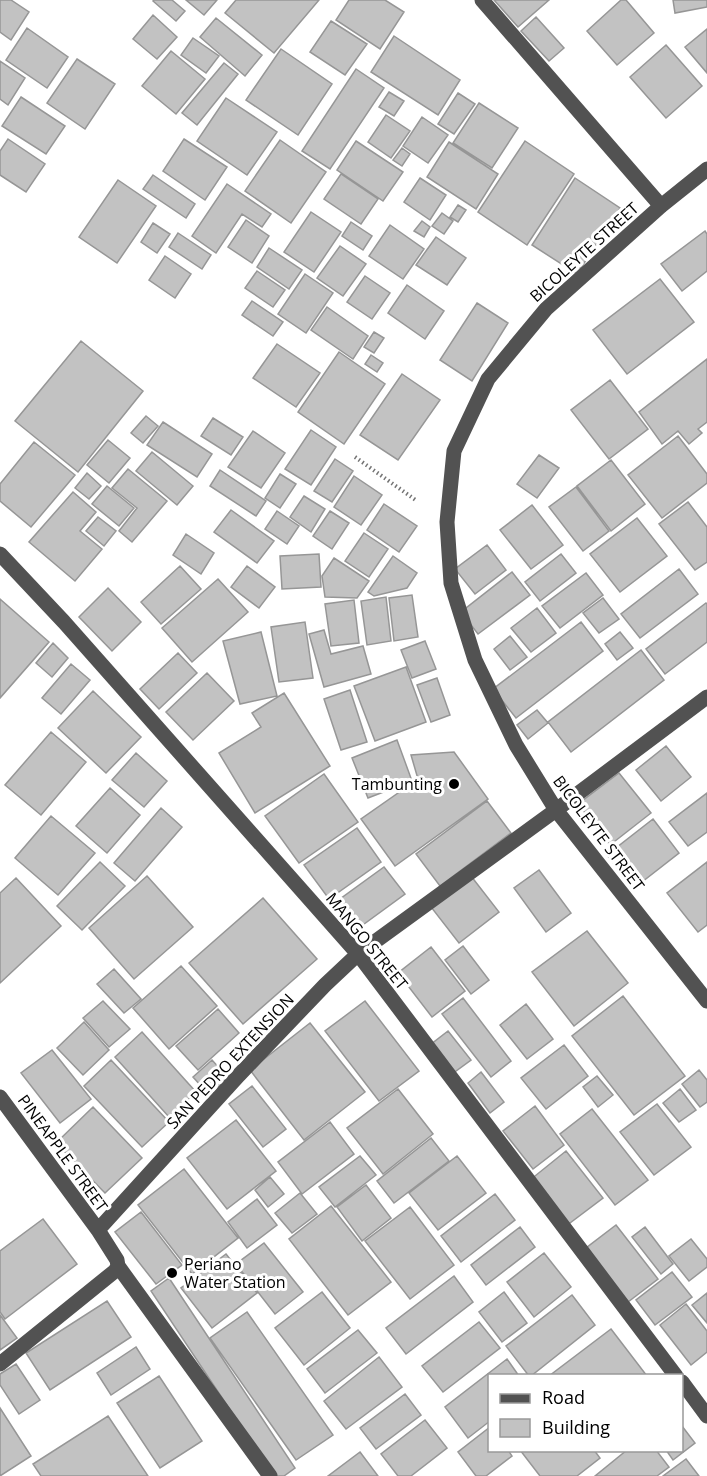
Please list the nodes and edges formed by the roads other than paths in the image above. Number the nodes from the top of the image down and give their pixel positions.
1 (482, 0) edge
2 (707, 169) edge
3 (661, 206) junction
4 (0, 554) edge
5 (707, 696) edge
6 (556, 810) junction
7 (358, 954) junction
8 (707, 1001) edge
9 (0, 1097) edge
10 (98, 1230) junction
11 (118, 1266) junction
12 (0, 1364) edge
13 (674, 1374) edge
14 (683, 1385) edge
15 (707, 1416) edge
16 (270, 1476) edge

1 - 3 street, BICOLEYTE STREET
2 - 3 street
3 - 6 street, BICOLEYTE STREET
4 - 7 street, MANGO STREET
5 - 6 street, SAN PEDRO EXTENSION
6 - 7 street, SAN PEDRO EXTENSION
6 - 8 street, BICOLEYTE STREET
7 - 10 street, SAN PEDRO EXTENSION
7 - 13 street, MANGO STREET
9 - 10 street, PINEAPPLE STREET
10 - 11 street
11 - 12 street
11 - 16 street
14 - 15 street

